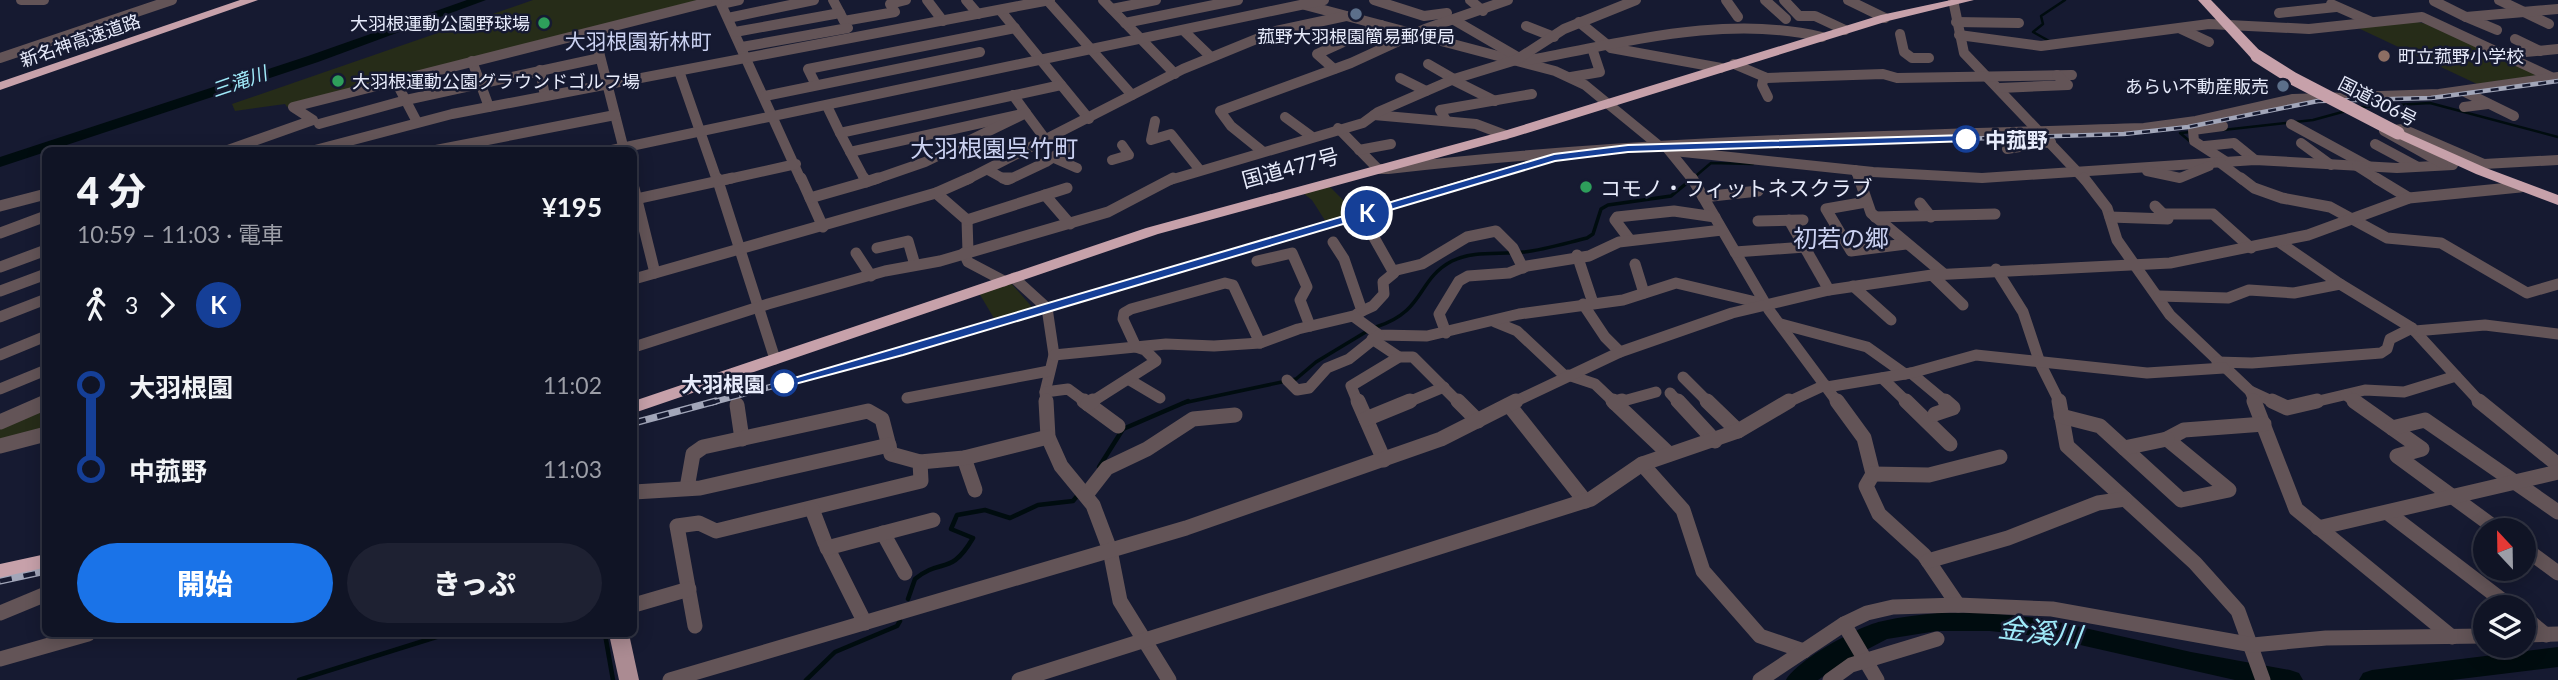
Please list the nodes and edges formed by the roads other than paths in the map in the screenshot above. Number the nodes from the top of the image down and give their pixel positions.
1 (21, 0) edge
2 (44, 0) edge
3 (172, 0) edge
4 (237, 0) edge
5 (252, 0) edge
6 (739, 0) edge
7 (814, 0) edge
8 (833, 0) edge
9 (906, 0) edge
10 (926, 0) edge
11 (966, 0) edge
12 (1048, 0) edge
13 (1103, 0) edge
14 (1156, 0) edge
15 (1238, 0) edge
16 (1324, 0) edge
17 (1374, 0) edge
18 (1470, 0) edge
19 (1508, 0) edge
20 (1636, 0) edge
21 (1726, 0) edge
22 (1765, 0) edge
23 (1784, 0) edge
24 (1848, 0) edge
25 (2204, 0) edge
26 (2321, 0) edge
27 (2438, 0) edge
28 (2499, 0) edge
29 (1958, 1) edge
30 (719, 2) edge
31 (2287, 2) edge
32 (1303, 3) edge
33 (131, 4) dead end
34 (1009, 4) edge
35 (891, 5) edge
36 (2336, 6) junction
37 (1112, 9) junction
38 (2558, 9) edge
39 (1000, 10) junction
40 (1483, 10) junction
41 (2304, 10) junction
42 (2524, 12) junction
43 (2279, 13) dead end
44 (978, 14) junction
45 (1346, 16) junction
46 (1451, 16) junction
47 (1738, 17) dead end
48 (2466, 17) junction
49 (728, 18) junction
50 (1786, 19) dead end
51 (1885, 19) junction
52 (110, 20) junction
53 (844, 21) junction
54 (943, 21) junction
55 (1579, 22) junction
56 (1956, 22) junction
57 (2373, 22) junction
58 (1125, 23) junction
59 (2019, 23) dead end
60 (2229, 23) junction
61 (2549, 24) dead end
62 (1381, 25) junction
63 (1526, 26) dead end
64 (907, 28) junction
65 (1014, 28) junction
66 (2181, 29) junction
67 (1845, 30) junction
68 (2497, 30) dead end
69 (735, 32) junction
70 (1185, 32) junction
71 (1414, 34) junction
72 (1900, 34) dead end
73 (1959, 35) junction
74 (969, 37) junction
75 (1554, 37) junction
76 (1822, 37) junction
77 (853, 39) junction
78 (2515, 39) dead end
79 (1142, 41) junction
80 (2209, 42) dead end
81 (534, 45) junction
82 (742, 47) junction
83 (1611, 48) junction
84 (2558, 49) edge
85 (798, 50) junction
86 (1093, 51) junction
87 (1593, 51) junction
88 (2541, 51) junction
89 (980, 52) junction
90 (2503, 54) junction
91 (1211, 57) junction
92 (0, 58) edge
93 (1928, 58) dead end
94 (748, 59) junction
95 (1519, 60) junction
96 (472, 61) junction
97 (1042, 61) junction
98 (1428, 64) dead end
99 (1728, 66) junction
100 (808, 69) junction
101 (1334, 69) junction
102 (539, 70) junction
103 (679, 71) junction
104 (995, 71) junction
105 (1175, 74) junction
106 (1987, 75) junction
107 (2057, 75) junction
108 (2072, 75) dead end
109 (1571, 77) junction
110 (1400, 78) dead end
111 (1764, 78) junction
112 (2556, 78) edge
113 (1453, 79) junction
114 (396, 80) junction
115 (0, 83) edge
116 (480, 83) junction
117 (607, 85) junction
118 (1061, 85) junction
119 (816, 86) junction
120 (2000, 88) junction
121 (1426, 91) junction
122 (2463, 91) junction
123 (1532, 94) dead end
124 (1013, 95) junction
125 (1132, 95) junction
126 (545, 96) junction
127 (765, 96) junction
128 (2339, 96) junction
129 (1768, 97) dead end
130 (406, 100) junction
131 (1495, 101) junction
132 (1608, 103) junction
133 (2489, 104) junction
134 (827, 106) junction
135 (489, 107) junction
136 (2464, 107) dead end
137 (2360, 108) joint
138 (1026, 113) junction
139 (615, 115) junction
140 (1374, 115) junction
141 (2514, 116) dead end
142 (774, 117) junction
143 (1285, 117) dead end
144 (1088, 118) junction
145 (1446, 120) junction
146 (1155, 121) dead end
147 (316, 122) junction
148 (417, 122) junction
149 (2291, 124) dead end
150 (2223, 125) dead end
151 (1338, 128) junction
152 (2398, 130) junction
153 (700, 132) junction
154 (2042, 132) junction
155 (840, 133) junction
156 (1504, 135) junction
157 (1311, 136) junction
158 (1049, 139) junction
159 (1082, 139) dead end
160 (346, 141) junction
161 (2051, 142) junction
162 (2301, 143) dead end
163 (1391, 144) dead end
164 (2375, 144) dead end
165 (1071, 145) junction
166 (1122, 145) dead end
167 (1663, 146) junction
168 (2204, 146) junction
169 (237, 147) edge
170 (325, 147) edge
171 (451, 147) edge
172 (620, 147) edge
173 (633, 147) edge
174 (2007, 149) dead end
175 (1359, 150) junction
176 (1262, 151) junction
177 (850, 152) junction
178 (1054, 158) junction
179 (1112, 160) dead end
180 (2255, 160) junction
181 (2558, 160) edge
182 (2222, 162) junction
183 (796, 164) junction
184 (2331, 165) junction
185 (2363, 166) junction
186 (2419, 167) junction
187 (1077, 168) dead end
188 (1199, 169) junction
189 (1378, 169) junction
190 (988, 170) junction
191 (1855, 170) junction
192 (2077, 170) junction
193 (718, 181) junction
194 (866, 183) junction
195 (2520, 187) junction
196 (1067, 188) dead end
197 (1758, 191) dead end
198 (936, 193) junction
199 (637, 194) edge
200 (42, 195) edge
201 (1045, 195) junction
202 (1703, 197) junction
203 (810, 198) junction
204 (2409, 198) junction
205 (2558, 200) edge
206 (637, 202) edge
207 (1866, 202) junction
208 (1920, 203) dead end
209 (0, 206) edge
210 (1995, 214) dead end
211 (42, 217) edge
212 (1715, 217) junction
213 (1875, 217) junction
214 (1931, 217) junction
215 (2110, 217) junction
216 (2353, 219) junction
217 (967, 220) junction
218 (1789, 220) junction
219 (1803, 220) dead end
220 (1758, 221) dead end
221 (1070, 224) junction
222 (823, 227) junction
223 (1722, 230) junction
224 (0, 233) edge
225 (1372, 234) dead end
226 (647, 240) junction
227 (1629, 240) junction
228 (1333, 242) dead end
229 (2279, 242) junction
230 (637, 243) edge
231 (1906, 244) junction
232 (1805, 247) junction
233 (877, 248) dead end
234 (2251, 248) junction
235 (742, 250) junction
236 (966, 252) junction
237 (1735, 252) junction
238 (42, 253) edge
239 (856, 253) dead end
240 (1577, 256) junction
241 (1257, 261) dead end
242 (1635, 264) dead end
243 (2134, 264) junction
244 (915, 265) junction
245 (0, 267) edge
246 (1522, 268) junction
247 (1996, 269) junction
248 (1393, 271) junction
249 (655, 273) junction
250 (1938, 274) junction
251 (42, 275) edge
252 (871, 276) junction
253 (637, 278) edge
254 (1009, 279) junction
255 (2340, 284) junction
256 (2558, 284) edge
257 (1853, 286) junction
258 (1829, 290) junction
259 (0, 291) edge
260 (1644, 293) junction
261 (2159, 296) junction
262 (42, 301) edge
263 (1588, 303) junction
264 (1762, 303) junction
265 (1963, 305) dead end
266 (757, 308) junction
267 (1357, 314) junction
268 (0, 317) edge
269 (1891, 320) dead end
270 (1495, 321) junction
271 (1780, 324) junction
272 (1310, 326) junction
273 (2413, 329) junction
274 (1373, 333) junction
275 (1446, 333) junction
276 (2558, 334) edge
277 (42, 339) edge
278 (1260, 343) junction
279 (637, 346) edge
280 (1136, 347) junction
281 (1620, 352) junction
282 (0, 355) edge
283 (1054, 355) junction
284 (1399, 357) junction
285 (775, 359) junction
286 (2040, 363) junction
287 (2221, 365) junction
288 (1049, 371) junction
289 (42, 372) edge
290 (1908, 374) junction
291 (1566, 375) junction
292 (2456, 376) junction
293 (1683, 377) dead end
294 (1882, 378) junction
295 (1128, 379) junction
296 (1289, 382) dead end
297 (1826, 386) junction
298 (1444, 387) junction
299 (0, 389) edge
300 (2250, 391) junction
301 (1045, 392) junction
302 (2346, 395) junction
303 (907, 398) dead end
304 (1160, 398) dead end
305 (1615, 403) junction
306 (42, 404) edge
307 (1088, 404) junction
308 (737, 405) dead end
309 (1509, 405) junction
310 (637, 406) edge
311 (1935, 414) dead end
312 (1235, 415) dead end
313 (2061, 416) junction
314 (1366, 419) junction
315 (1478, 421) junction
316 (0, 422) edge
317 (2264, 424) junction
318 (1118, 426) dead end
319 (2392, 428) junction
320 (1738, 431) junction
321 (42, 435) edge
322 (1048, 437) junction
323 (742, 439) junction
324 (2167, 439) junction
325 (1715, 440) junction
326 (1950, 444) dead end
327 (889, 445) junction
328 (0, 446) edge
329 (2124, 448) junction
330 (1669, 454) junction
331 (2000, 457) dead end
332 (964, 458) junction
333 (1384, 460) junction
334 (920, 462) junction
335 (1642, 464) junction
336 (2558, 465) edge
337 (2558, 472) edge
338 (1873, 474) junction
339 (2514, 483) junction
340 (687, 488) junction
341 (975, 490) dead end
342 (1083, 491) junction
343 (637, 492) edge
344 (2451, 496) junction
345 (2124, 499) junction
346 (1585, 501) junction
347 (812, 509) junction
348 (2558, 512) edge
349 (2388, 513) junction
350 (2481, 518) edge
351 (933, 520) dead end
352 (2318, 528) junction
353 (883, 533) junction
354 (827, 548) junction
355 (1110, 550) junction
356 (2536, 557) edge
357 (1928, 561) junction
358 (42, 563) edge
359 (0, 572) edge
360 (905, 573) dead end
361 (2558, 573) edge
362 (689, 589) junction
363 (2495, 595) edge
364 (42, 596) edge
365 (637, 604) edge
366 (1958, 605) junction
367 (0, 613) edge
368 (865, 623) junction
369 (2536, 624) edge
370 (695, 626) dead end
371 (1845, 629) junction
372 (2552, 634) edge
373 (77, 637) edge
374 (620, 637) edge
375 (2473, 637) edge
376 (2452, 638) junction
377 (1937, 639) dead end
378 (1142, 641) junction
379 (1804, 651) junction
380 (2255, 652) junction
381 (1863, 658) junction
382 (0, 659) edge
383 (629, 680) edge
384 (670, 680) edge
385 (1019, 680) edge
386 (1169, 680) edge
387 (1760, 680) edge
388 (1830, 680) edge
389 (1877, 680) edge
390 (2263, 680) edge

1 - 2 street
3 - 52 street
4 - 115 highway, 新名神高速道路
5 - 115 highway, 新名神高速道路
6 - 30 street
7 - 49 street
8 - 53 street
9 - 35 street
10 - 54 street
11 - 44 street
12 - 34 street
12 - 86 street
13 - 37 street
14 - 37 street
15 - 58 street
16 - 32 street
17 - 46 street
18 - 40 street
19 - 40 street
20 - 55 street
21 - 47 street
22 - 50 street
23 - 67 street
24 - 51 street
25 - 60 highway, 国道306号
26 - 36 street
27 - 48 street
28 - 42 street
29 - 51 highway, 国道477号
29 - 56 street
30 - 49 street
30 - 81 street
31 - 41 street
32 - 45 street
32 - 70 street
33 - 52 street
34 - 39 street
35 - 53 street
35 - 64 street
36 - 41 street
36 - 57 street
37 - 58 street
38 - 42 street
39 - 44 street
39 - 65 street
40 - 46 street
41 - 43 street
42 - 48 street
42 - 61 street
44 - 54 street
45 - 62 street
45 - 91 street
46 - 71 street
46 - 95 street
48 - 68 street
49 - 69 street
51 - 67 highway, 国道477号
52 - 92 street
53 - 69 street
53 - 77 street
53 - 82 street
54 - 64 street
55 - 75 street
55 - 83 street
56 - 59 street
56 - 73 street
57 - 60 street
57 - 90 street
58 - 79 street
60 - 66 street
60 - 152 highway, 国道306号, bridge
62 - 71 street
62 - 101 street
63 - 75 street
64 - 77 street
65 - 74 street
65 - 97 street
66 - 73 street
66 - 80 street
67 - 76 highway, 国道477号
69 - 82 street
70 - 79 street
70 - 91 street
71 - 95 street
71 - 101 street
72 - 93 street
73 - 106 street
74 - 89 street
74 - 100 street
75 - 95 street
76 - 83 street
76 - 99 highway, 国道477号
77 - 85 street
78 - 88 street
79 - 86 street
79 - 105 street
81 - 96 street
81 - 102 street
82 - 94 street
83 - 87 street
83 - 99 street
84 - 88 street
85 - 94 street
85 - 100 street
86 - 97 street
86 - 125 street
87 - 95 street
87 - 109 street
88 - 90 street
89 - 104 street
89 - 119 street
90 - 112 street
91 - 105 street
94 - 103 street
94 - 127 street
95 - 109 street
95 - 113 street
96 - 114 street
96 - 116 street
97 - 104 street
97 - 118 street
98 - 113 street
99 - 111 street
99 - 132 highway, 国道477号
100 - 119 street
101 - 176 street
102 - 116 street
102 - 117 street
102 - 126 street
103 - 117 street
103 - 153 street
104 - 134 street
105 - 125 street
106 - 107 street
106 - 111 street
106 - 120 street
107 - 108 street
107 - 120 street
109 - 132 street
110 - 121 street
111 - 129 street
112 - 122 street
113 - 121 street
113 - 131 street
114 - 130 street
114 - 147 street
116 - 130 street
116 - 135 street
117 - 126 street
117 - 139 street
118 - 124 street
118 - 144 street
119 - 127 street
120 - 154 street
121 - 140 street
122 - 128 street
122 - 133 street
123 - 131 street
124 - 138 street
124 - 155 street
125 - 144 street
126 - 135 street
127 - 142 street
128 - 137 street
128 - 154 street
130 - 147 street
130 - 148 street
131 - 145 street
132 - 156 highway, 国道477号
132 - 167 street
133 - 136 street
133 - 141 street
134 - 142 street
134 - 155 street
135 - 148 street
137 - 152 street
138 - 158 street
138 - 177 street
138 - 194 street
139 - 171 street
139 - 172 street
140 - 145 street
140 - 151 street
142 - 153 street
142 - 183 street
143 - 157 street
144 - 158 street
145 - 156 street
146 - 188 street
147 - 160 street
147 - 169 street
148 - 160 street
149 - 185 street
150 - 168 street
151 - 157 street
151 - 175 street
152 - 181 street
152 - 186 street
152 - 195 highway, 国道306号
153 - 173 street
153 - 193 street
154 - 161 street
154 - 167 street
155 - 177 street
156 - 189 highway, 国道477号
157 - 176 street
158 - 165 street
158 - 190 street
159 - 165 street
160 - 170 street
161 - 174 street
161 - 192 street
162 - 184 street
163 - 175 street
164 - 186 street
165 - 178 street
166 - 179 street
167 - 189 street
167 - 191 street
167 - 202 street
168 - 180 street
168 - 182 street
175 - 189 street
176 - 188 street
177 - 194 street
178 - 187 street
178 - 190 street
180 - 182 street
180 - 184 street
182 - 192 street
182 - 216 street
183 - 193 street
183 - 203 street
184 - 185 street
185 - 186 street
185 - 204 street
188 - 221 street
189 - 254 highway, 国道477号
190 - 198 street
191 - 192 street
191 - 207 street
192 - 215 street
193 - 199 street
193 - 235 street
194 - 203 street
195 - 204 street
195 - 205 highway, 国道306号
196 - 201 street
197 - 202 street
198 - 217 street
198 - 222 street
200 - 209 street
201 - 217 street
201 - 221 street
202 - 212 street
203 - 222 street
204 - 216 street
206 - 226 street
207 - 213 street
207 - 231 street
208 - 214 street
210 - 214 street
211 - 224 street
212 - 223 street
212 - 227 street
213 - 214 street
213 - 231 street
215 - 234 street
215 - 243 street
216 - 229 street
216 - 256 street
217 - 236 street
218 - 219 street
218 - 220 street
218 - 232 street
221 - 236 street
222 - 235 street
223 - 227 street
223 - 237 street
225 - 248 street
226 - 230 street
226 - 249 street
227 - 240 street
228 - 267 street
229 - 234 street
229 - 255 street
231 - 250 street
232 - 237 street
232 - 258 street
233 - 244 street
234 - 243 street
235 - 249 street
235 - 266 street
236 - 244 street
236 - 254 street
237 - 264 street
238 - 245 street
239 - 252 street
240 - 246 street
240 - 263 street
241 - 272 street
242 - 260 street
243 - 247 street
243 - 261 street
244 - 252 street
246 - 248 street
246 - 275 street
247 - 250 street
247 - 286 street
248 - 267 street
249 - 253 street
250 - 257 street
250 - 265 street
251 - 259 street
252 - 266 street
254 - 283 street
254 - 285 highway, 国道477号
255 - 261 street
255 - 273 street
257 - 258 street
257 - 269 street
258 - 264 street
260 - 263 street
260 - 264 street
261 - 287 street
262 - 268 street
263 - 270 street
263 - 281 street
264 - 271 street
264 - 281 street
266 - 279 street
266 - 285 street
267 - 272 street
267 - 274 street
270 - 275 street
270 - 291 street
271 - 290 street
271 - 297 street
272 - 278 street
273 - 276 street
273 - 287 street
273 - 292 street
274 - 275 street
274 - 284 street
274 - 296 street
277 - 282 street
278 - 280 street
278 - 280 street
280 - 283 street
280 - 295 street
281 - 291 street
283 - 288 street
284 - 298 street
284 - 314 street
285 - 310 highway, 国道477号
286 - 287 street
286 - 290 street
286 - 313 street
287 - 300 street
288 - 301 street
288 - 303 street
289 - 299 street
290 - 294 street
290 - 311 street
291 - 305 street
291 - 309 street
292 - 302 street
292 - 336 street
293 - 320 street
294 - 297 street
294 - 326 street
295 - 304 street
295 - 307 street
297 - 320 street
297 - 338 street
298 - 314 street
298 - 315 street
300 - 302 street
300 - 317 street
301 - 307 street
301 - 322 street
302 - 319 street
305 - 325 street
305 - 330 street
306 - 316 street
307 - 318 street
308 - 323 street
309 - 315 street
309 - 346 street
312 - 342 street
313 - 329 street
313 - 345 street
314 - 333 street
315 - 333 street
317 - 324 street
317 - 352 street
319 - 339 street
319 - 344 street
320 - 325 street
321 - 328 street
322 - 332 street
322 - 342 street
323 - 327 street
323 - 340 street
324 - 329 street
324 - 329 street
325 - 330 street
327 - 334 street
327 - 340 street
330 - 335 street
331 - 338 street
332 - 334 street
332 - 341 street
333 - 355 street
334 - 347 street
335 - 346 street
335 - 379 street
337 - 339 street
338 - 357 street
339 - 344 street
339 - 348 street
340 - 343 street
342 - 355 street
344 - 349 street
344 - 350 street
345 - 357 street
345 - 380 street
346 - 378 street
347 - 354 street
347 - 362 street
349 - 352 street
349 - 363 street
351 - 353 street
352 - 376 street
353 - 354 street
353 - 360 street
354 - 368 street
355 - 368 street
355 - 378 street
356 - 361 street
357 - 366 street
358 - 359 highway
362 - 365 street
362 - 370 street
364 - 367 street
366 - 371 street
366 - 380 street
368 - 384 street
369 - 372 street
371 - 379 street
371 - 381 street
373 - 382 street
374 - 383 main road
375 - 376 street
376 - 380 street
377 - 381 street
378 - 385 street
378 - 386 street
379 - 387 street
380 - 390 street
381 - 388 street
381 - 389 street

